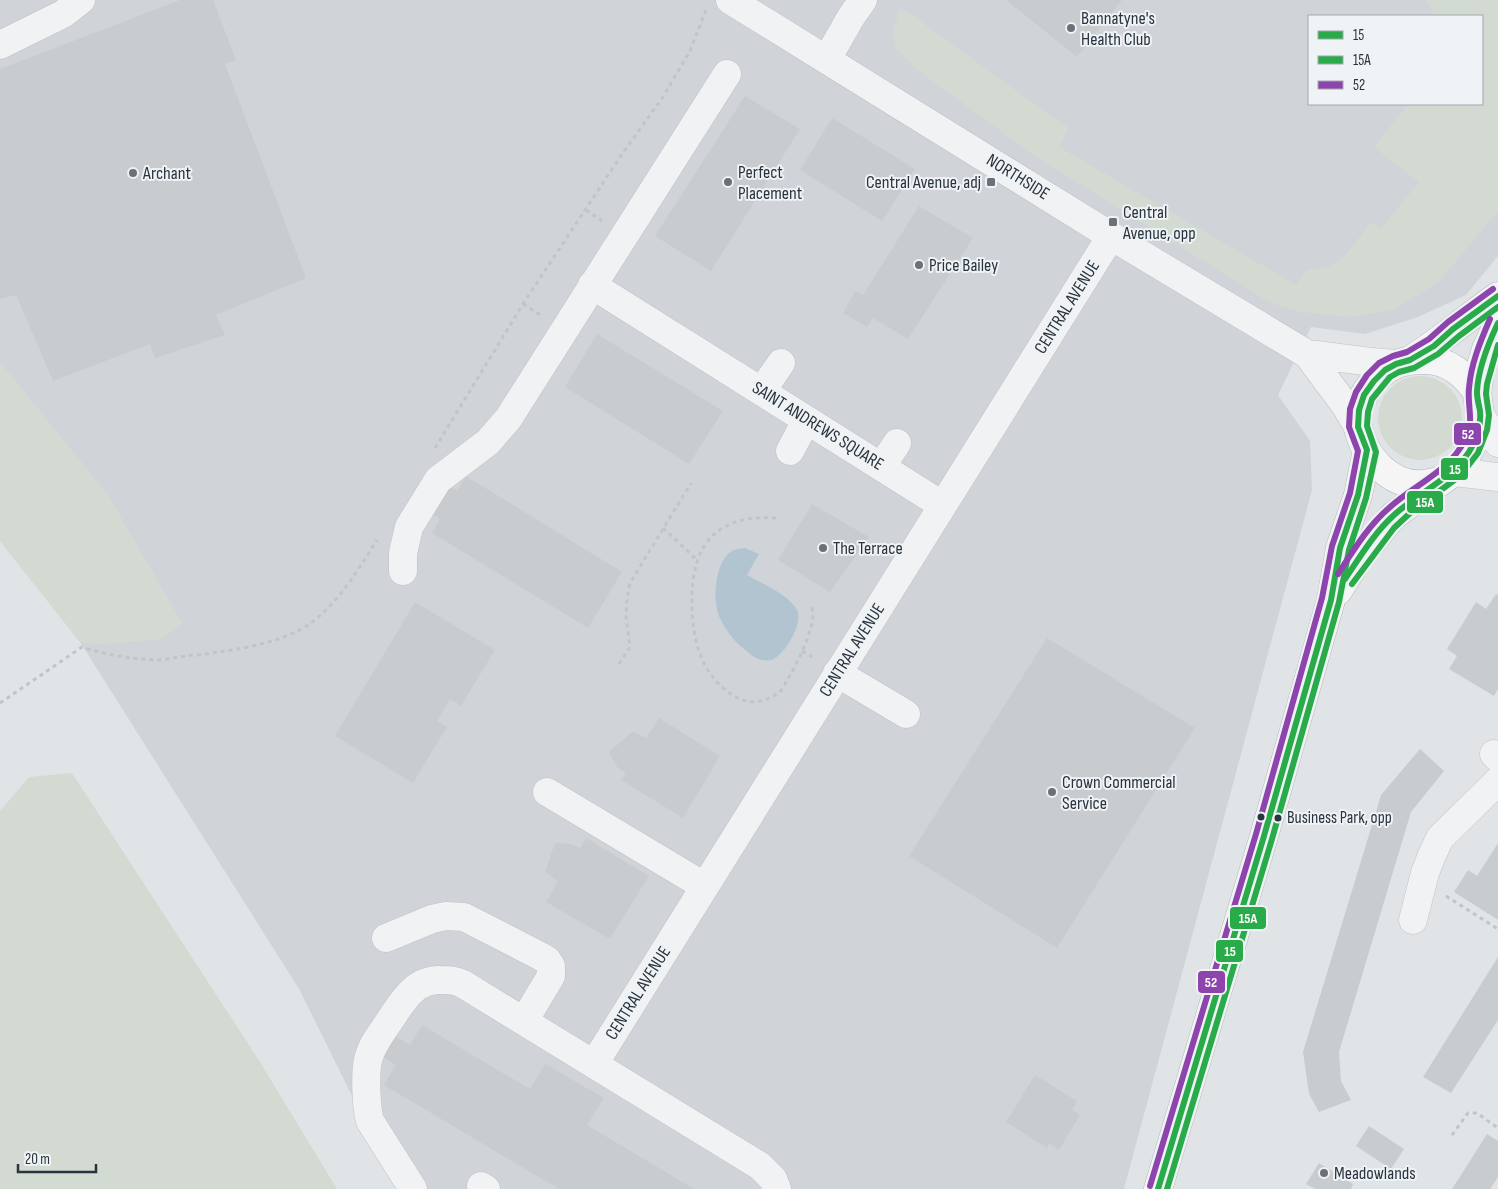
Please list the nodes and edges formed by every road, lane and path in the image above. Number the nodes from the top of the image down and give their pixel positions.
1 (81, 0) edge
2 (863, 0) edge
3 (719, 4) edge
4 (0, 45) edge
5 (827, 59) junction
6 (727, 74) dead end
7 (1111, 236) junction
8 (592, 285) junction
9 (1498, 296) edge
10 (1498, 323) edge
11 (1307, 354) junction
12 (1403, 362) junction
13 (781, 363) dead end
14 (762, 391) junction
15 (1478, 404) junction
16 (806, 421) junction
17 (1363, 438) junction
18 (897, 443) dead end
19 (1498, 443) edge
20 (790, 450) dead end
21 (430, 455) dead end
22 (882, 466) junction
23 (1447, 476) junction
24 (1498, 477) edge
25 (691, 483) dead end
26 (942, 505) junction
27 (776, 518) dead end
28 (663, 528) junction
29 (379, 536) dead end
30 (696, 559) junction
31 (403, 571) dead end
32 (1331, 600) junction
33 (812, 606) dead end
34 (619, 664) dead end
35 (837, 673) junction
36 (0, 702) edge
37 (906, 714) dead end
38 (1498, 781) edge
39 (547, 792) dead end
40 (704, 886) junction
41 (1422, 886) junction
42 (1413, 920) dead end
43 (1498, 929) edge
44 (386, 938) dead end
45 (524, 1021) junction
46 (594, 1064) junction
47 (1498, 1128) edge
48 (1452, 1135) dead end
49 (413, 1189) edge
50 (777, 1189) edge
51 (1158, 1189) edge

1 - 4 street
2 - 5 street
3 - 5 street, NORTHSIDE
3 - 21 path
5 - 7 street, NORTHSIDE
6 - 8 street
7 - 11 street, NORTHSIDE
7 - 26 street, CENTRAL AVENUE
8 - 14 street, SAINT ANDREWS SQUARE
8 - 31 street
9 - 12 highway
10 - 15 highway
11 - 12 street, NORTHSIDE
11 - 17 street, NORTHSIDE
12 - 15 highway
12 - 17 highway
13 - 14 street
14 - 16 street, SAINT ANDREWS SQUARE
15 - 19 street
15 - 23 highway
16 - 20 street
16 - 22 street, SAINT ANDREWS SQUARE
17 - 23 highway
17 - 32 highway
18 - 22 street
22 - 26 street, SAINT ANDREWS SQUARE
23 - 24 street
23 - 32 highway
25 - 28 path
26 - 35 street, CENTRAL AVENUE
27 - 30 path
28 - 30 path
28 - 34 path
29 - 36 path
30 - 33 path
32 - 51 highway
35 - 37 street
35 - 40 street, CENTRAL AVENUE
38 - 41 street
39 - 40 street
40 - 46 street, CENTRAL AVENUE
41 - 42 street
41 - 43 path
44 - 45 street
45 - 46 street
45 - 49 street
46 - 50 street
47 - 48 path

